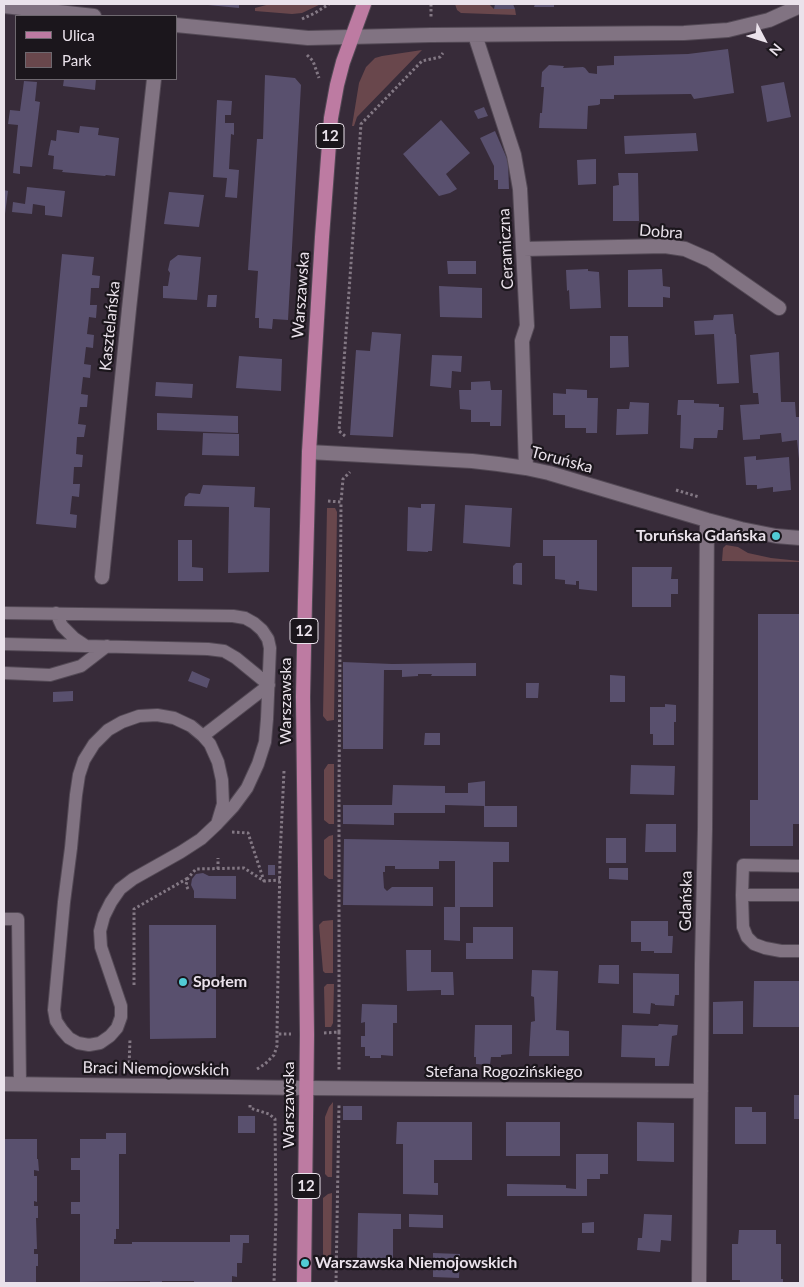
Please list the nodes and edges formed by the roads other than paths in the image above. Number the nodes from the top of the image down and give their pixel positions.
1 (364, 4) edge
2 (4, 6) edge
3 (800, 6) edge
4 (85, 15) edge
5 (178, 25) edge
6 (475, 35) junction
7 (351, 37) junction
8 (154, 80) edge
9 (524, 249) junction
10 (779, 308) dead end
11 (309, 452) junction
12 (526, 468) junction
13 (706, 520) junction
14 (800, 538) edge
15 (102, 576) dead end
16 (4, 612) edge
17 (56, 613) junction
18 (4, 644) edge
19 (86, 646) junction
20 (107, 646) junction
21 (4, 674) edge
22 (268, 685) junction
23 (203, 736) junction
24 (217, 824) junction
25 (800, 866) edge
26 (800, 895) edge
27 (742, 896) junction
28 (4, 919) edge
29 (800, 951) edge
30 (4, 1084) edge
31 (20, 1084) junction
32 (307, 1088) junction
33 (701, 1090) junction
34 (304, 1283) edge
35 (699, 1283) edge

1 - 7 main road, Warszawska / 12
2 - 4 street
3 - 6 street
5 - 7 street
6 - 7 street
6 - 9 street, Ceramiczna
7 - 11 main road, Warszawska / 12
8 - 15 street, Kasztelańska
9 - 10 street, Dobra
9 - 12 street, Ceramiczna
11 - 12 street, Toruńska
11 - 32 main road, Warszawska / 12
12 - 13 street, Toruńska
13 - 14 street, Toruńska
13 - 33 street, Gdańska
16 - 17 lane
17 - 19 lane
17 - 22 lane
18 - 19 lane
19 - 20 lane
20 - 21 lane
20 - 22 lane
22 - 23 lane
22 - 24 lane
23 - 24 lane
23 - 24 lane
25 - 27 lane
26 - 27 lane
27 - 29 lane
28 - 31 lane
30 - 31 street, Braci Niemojowskich
31 - 32 street, Braci Niemojowskich
32 - 33 street, Stefana Rogozińskiego
32 - 34 main road, Warszawska / 12
33 - 35 street, Gdańska

